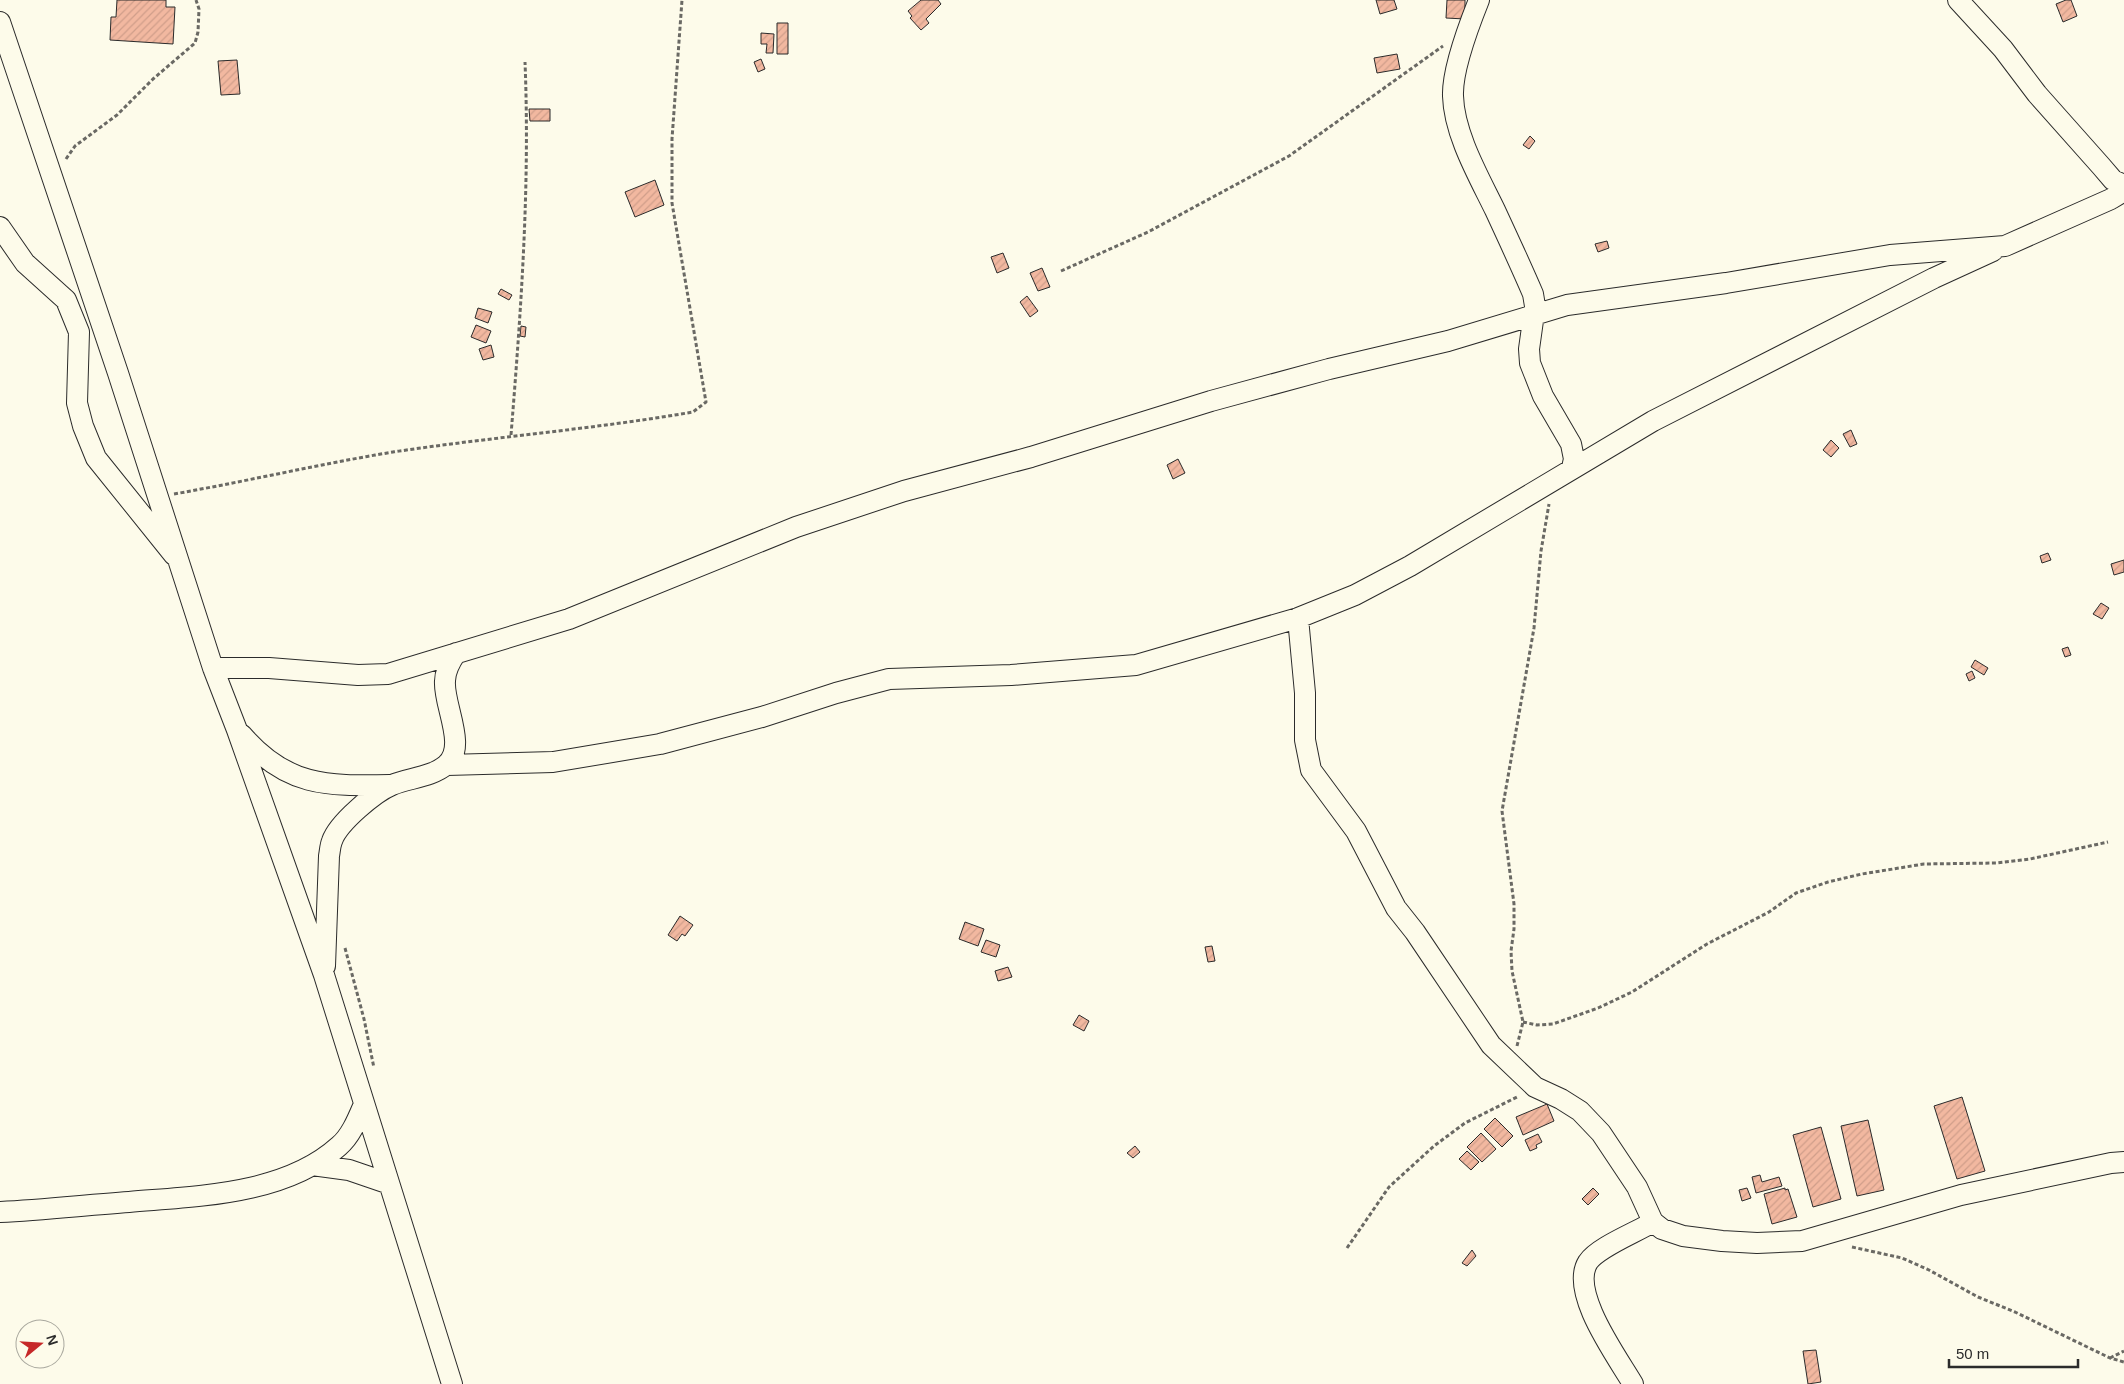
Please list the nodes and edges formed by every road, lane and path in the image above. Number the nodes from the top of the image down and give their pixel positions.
1 (196, 0) edge
2 (682, 0) edge
3 (1479, 0) edge
4 (1958, 0) edge
5 (0, 22) edge
6 (1468, 29) junction
7 (525, 62) dead end
8 (2124, 185) edge
9 (56, 188) junction
10 (2124, 191) edge
11 (0, 228) edge
12 (2005, 246) junction
13 (1061, 271) dead end
14 (1535, 314) junction
15 (511, 435) junction
16 (1564, 472) junction
17 (159, 497) junction
18 (181, 562) junction
19 (1298, 618) junction
20 (456, 653) junction
21 (212, 668) junction
22 (237, 730) junction
23 (447, 765) junction
24 (391, 785) junction
25 (2108, 842) dead end
26 (344, 944) dead end
27 (324, 975) junction
28 (1523, 1022) junction
29 (1510, 1065) junction
30 (374, 1076) dead end
31 (1535, 1087) junction
32 (364, 1104) junction
33 (2124, 1162) edge
34 (312, 1165) junction
35 (388, 1183) junction
36 (0, 1212) edge
37 (1653, 1222) junction
38 (1846, 1245) dead end
39 (1347, 1248) dead end
40 (2124, 1351) edge
41 (2110, 1358) junction
42 (2124, 1362) edge
43 (452, 1384) edge
44 (1633, 1384) edge

1 - 9 path
2 - 15 path
3 - 6 street
4 - 8 street
5 - 9 street
6 - 13 path
6 - 14 street
7 - 15 path
9 - 17 street
10 - 12 street
11 - 18 street
12 - 14 street
12 - 16 street
14 - 16 street
14 - 20 street
15 - 17 path
16 - 19 street
16 - 28 path
17 - 18 street
18 - 21 street
19 - 23 street
19 - 29 street
20 - 21 street
20 - 23 street
21 - 22 street
22 - 24 street
22 - 27 street
23 - 24 street
24 - 27 street
25 - 28 path
26 - 30 path
27 - 32 street
28 - 29 path
29 - 31 street
31 - 37 street
31 - 39 path
32 - 34 street
32 - 35 street
33 - 37 street
34 - 35 street
34 - 36 street
35 - 43 street
37 - 44 street
38 - 41 path
40 - 41 path
41 - 42 path

